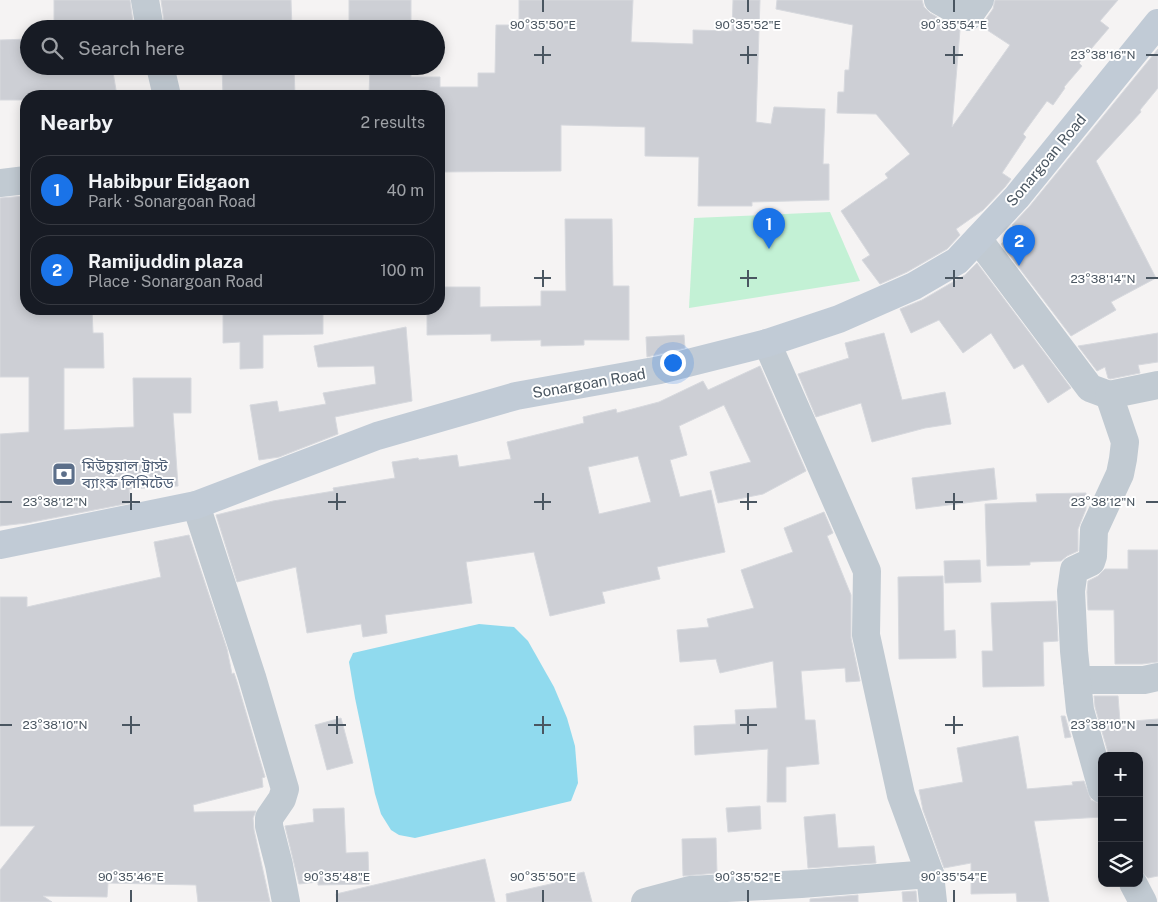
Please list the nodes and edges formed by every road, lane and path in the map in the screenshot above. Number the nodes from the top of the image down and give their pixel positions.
1 (145, 0) edge
2 (938, 0) edge
3 (980, 0) edge
4 (148, 20) edge
5 (1158, 23) edge
6 (162, 75) edge
7 (166, 90) edge
8 (20, 181) edge
9 (0, 183) edge
10 (978, 238) junction
11 (766, 344) junction
12 (1158, 385) edge
13 (1109, 395) junction
14 (196, 505) junction
15 (0, 545) edge
16 (1158, 677) edge
17 (1077, 680) junction
18 (1098, 775) edge
19 (930, 874) junction
20 (1135, 887) edge
21 (286, 902) edge
22 (645, 902) edge
23 (933, 902) edge
24 (1143, 902) edge

1 - 4 street
2 - 3 street
5 - 10 main road, Sonargoan Road
6 - 7 street
8 - 9 street
10 - 11 main road, Sonargoan Road
10 - 13 street
11 - 14 main road, Sonargoan Road
11 - 19 street
12 - 13 street
13 - 17 street
14 - 15 main road, Sonargoan Road
14 - 21 street
16 - 17 street
17 - 18 street
19 - 22 street
19 - 23 street
20 - 24 street

